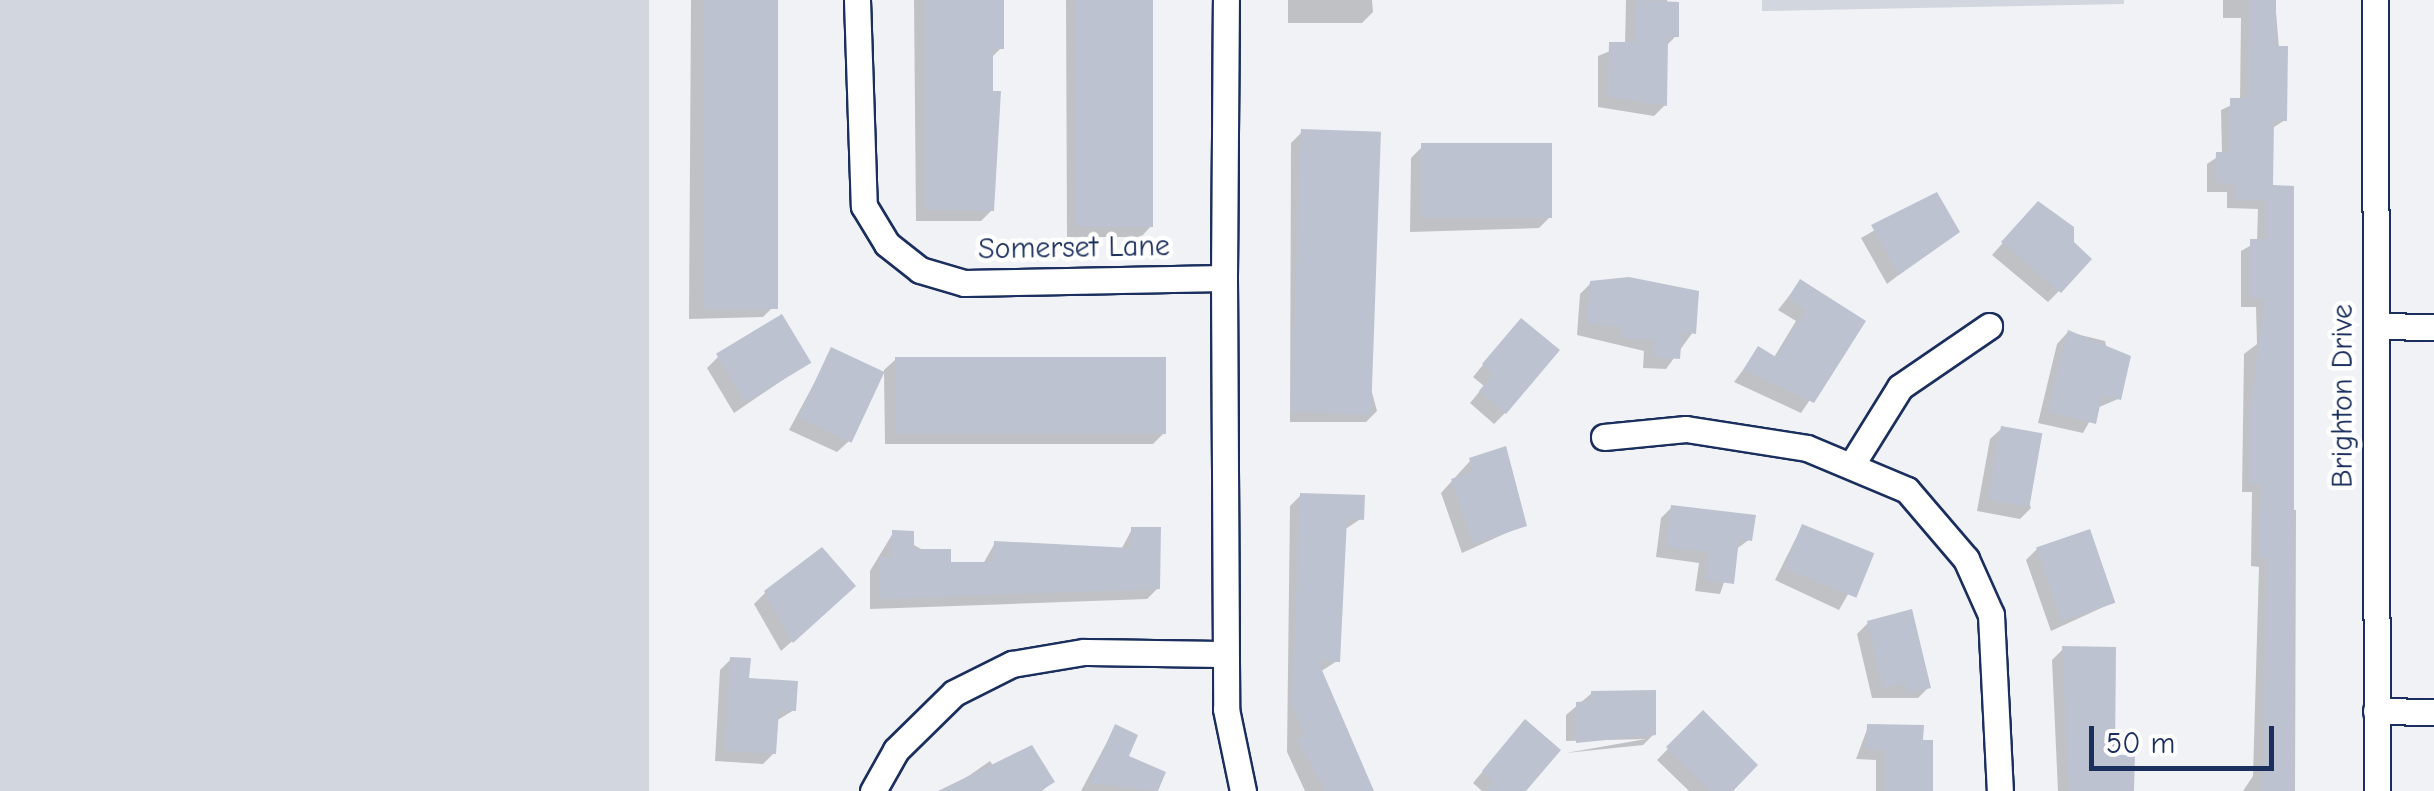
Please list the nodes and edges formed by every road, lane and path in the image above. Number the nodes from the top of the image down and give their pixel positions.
1 (857, 0) edge
2 (1226, 0) edge
3 (2375, 0) edge
4 (1224, 278) junction
5 (1989, 326) dead end
6 (2376, 326) junction
7 (2434, 327) edge
8 (1604, 437) dead end
9 (1854, 461) junction
10 (1225, 654) junction
11 (2376, 711) junction
12 (2434, 712) edge
13 (873, 791) edge
14 (1244, 791) edge
15 (2000, 791) edge
16 (2376, 791) edge

1 - 4 street, Somerset Lane
2 - 4 street
3 - 6 street, Brighton Drive
4 - 10 street
5 - 9 street
6 - 7 street
6 - 11 street, Brighton Drive
8 - 9 street
9 - 15 street
10 - 13 street
10 - 14 street
11 - 12 street
11 - 16 street, Brighton Drive

